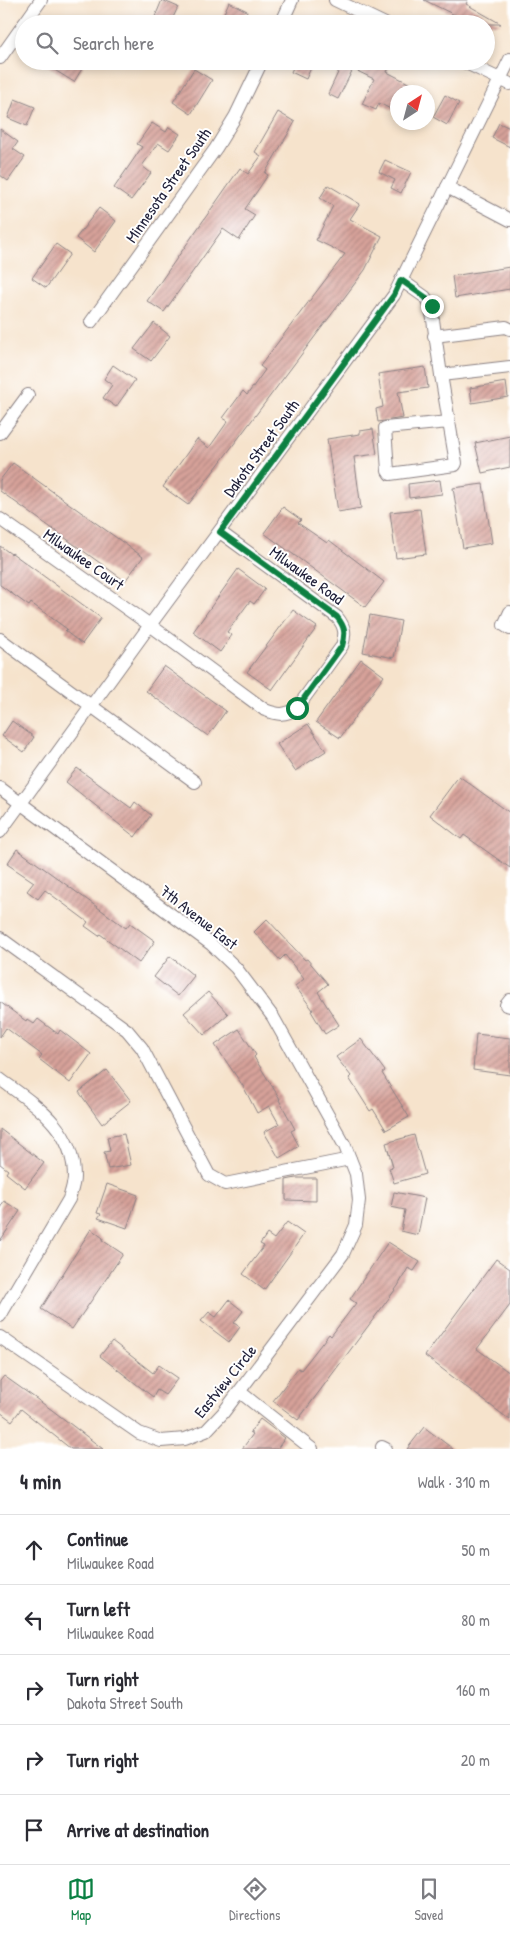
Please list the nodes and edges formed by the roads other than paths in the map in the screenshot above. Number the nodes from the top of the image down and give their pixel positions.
1 (41, 0) edge
2 (292, 0) edge
3 (335, 0) edge
4 (30, 15) edge
5 (285, 15) edge
6 (366, 15) edge
7 (15, 37) edge
8 (0, 58) edge
9 (510, 59) edge
10 (258, 70) edge
11 (480, 70) edge
12 (505, 82) edge
13 (447, 187) junction
14 (510, 220) edge
15 (401, 280) junction
16 (91, 322) dead end
17 (510, 329) edge
18 (434, 336) junction
19 (510, 367) edge
20 (441, 375) junction
21 (28, 395) dead end
22 (449, 422) junction
23 (0, 433) edge
24 (0, 519) edge
25 (220, 532) junction
26 (510, 612) edge
27 (150, 625) junction
28 (510, 629) edge
29 (0, 639) edge
30 (92, 706) junction
31 (196, 782) dead end
32 (0, 788) edge
33 (21, 803) junction
34 (0, 832) edge
35 (0, 938) edge
36 (510, 1000) edge
37 (510, 1006) edge
38 (0, 1080) edge
39 (350, 1159) junction
40 (359, 1200) joint
41 (0, 1316) edge
42 (0, 1337) edge
43 (240, 1392) junction
44 (312, 1449) edge

1 - 4 street
2 - 5 street
3 - 6 street
7 - 8 street
9 - 12 street, Dakota Street South
10 - 16 street, Minnesota Street South
11 - 12 street
12 - 13 street, Dakota Street South
13 - 14 street
13 - 15 street, Dakota Street South
15 - 18 street
15 - 25 street, Dakota Street South
17 - 18 street
18 - 20 street
19 - 20 street
20 - 22 street
21 - 23 street
22 - 22 street
24 - 27 street, Milwaukee Court
25 - 27 street, Dakota Street South
25 - 27 street, Milwaukee Road
26 - 28 street
27 - 30 street, Dakota Street South
29 - 30 street
30 - 31 street
30 - 33 street, Dakota Street South
32 - 33 street, 7th Avenue East
33 - 34 street, Dakota Street South
33 - 39 street, 7th Avenue East
35 - 39 street
36 - 37 street
38 - 41 street
39 - 40 street, 7th Avenue East
40 - 43 street, Eastview Circle
42 - 43 street, Eastview Circle
43 - 44 street

